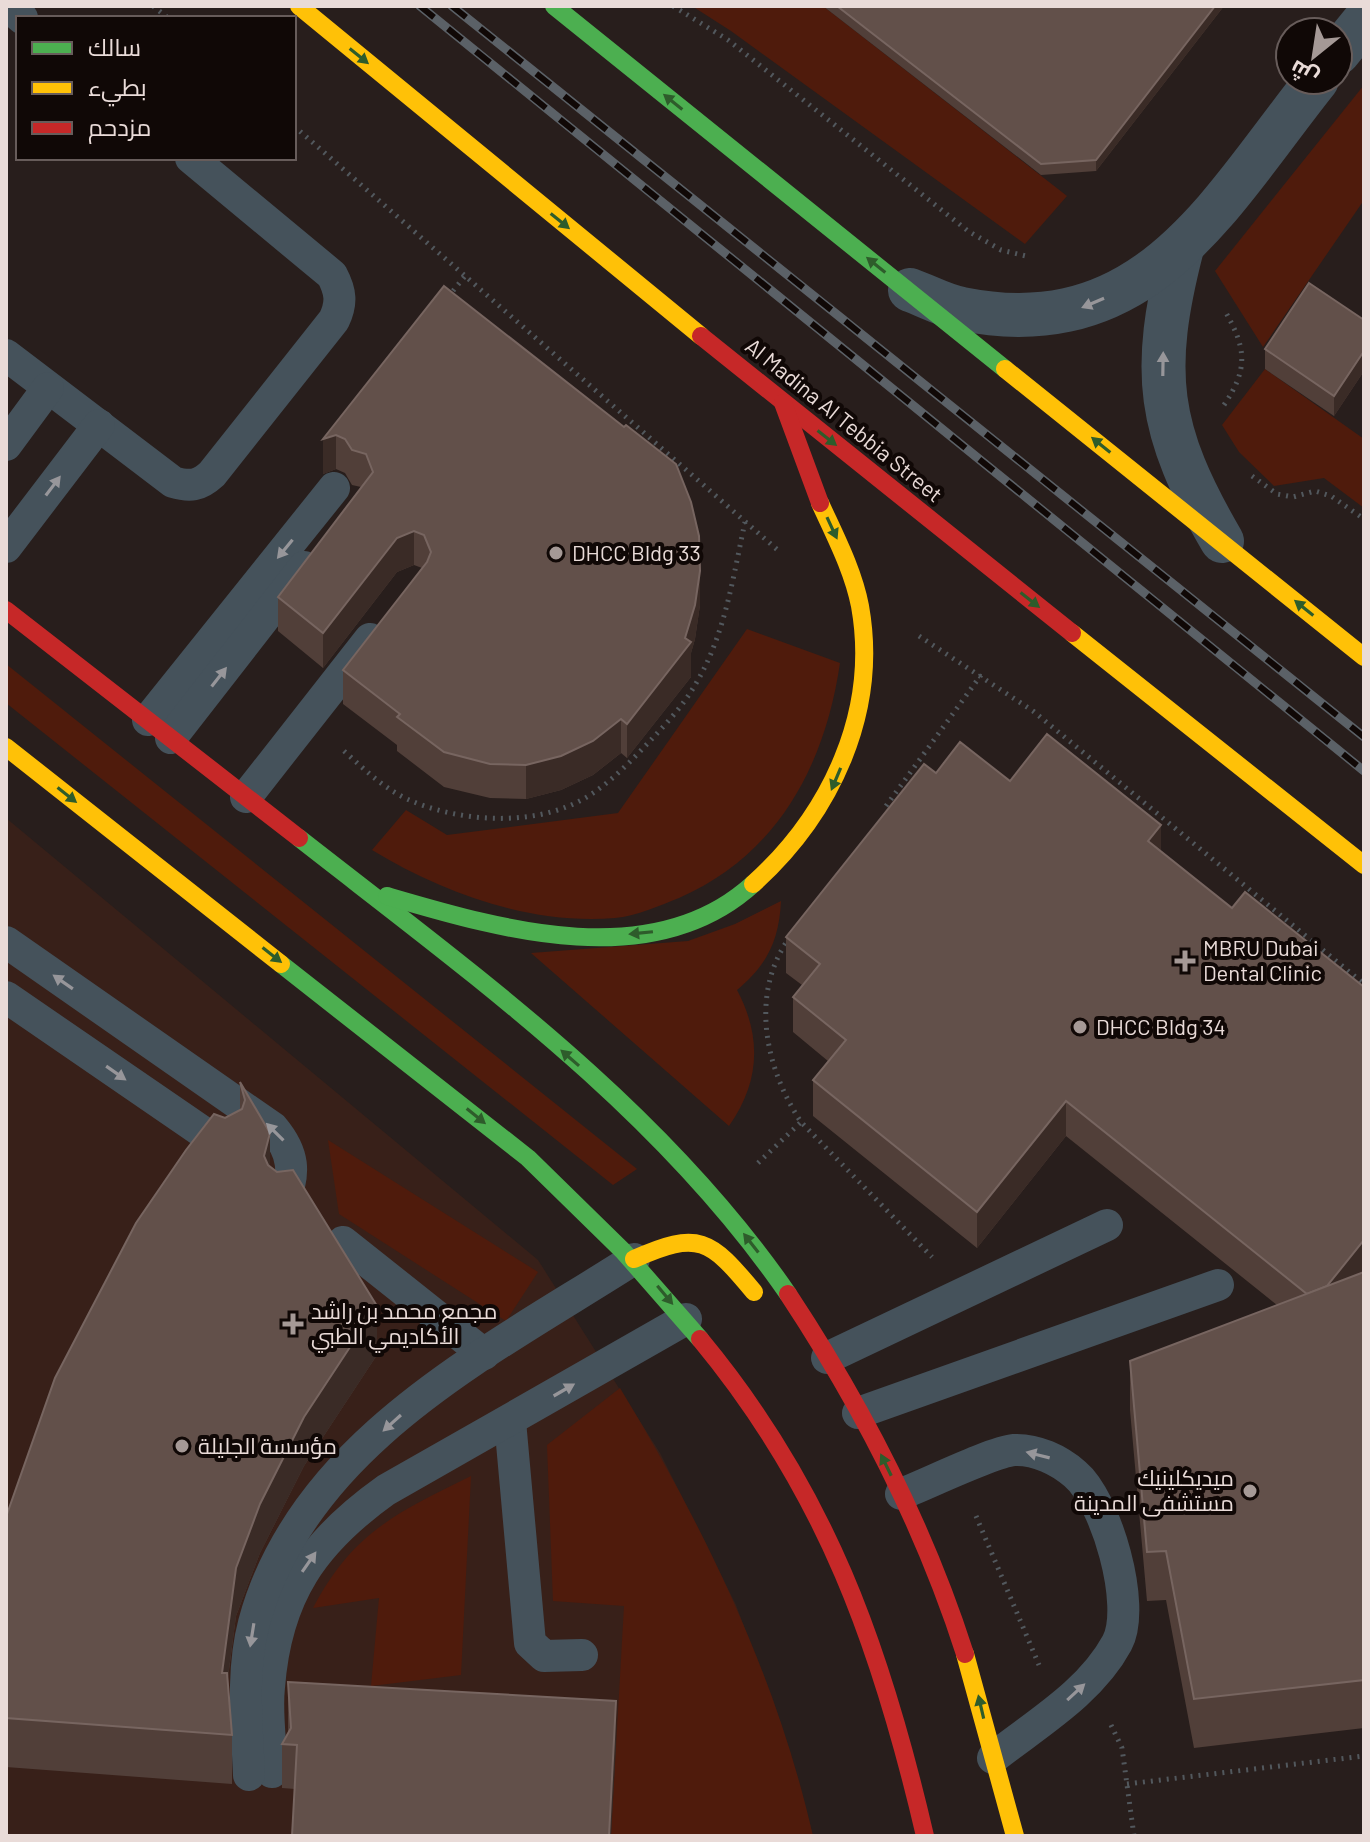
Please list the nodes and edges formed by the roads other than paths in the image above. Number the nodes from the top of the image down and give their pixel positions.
1 (299, 6) edge
2 (554, 6) edge
3 (1304, 96) edge
4 (193, 160) edge
5 (1182, 248) junction
6 (902, 286) junction
7 (6, 355) edge
8 (48, 388) junction
9 (783, 403) junction
10 (99, 425) junction
11 (6, 445) edge
12 (344, 496) dead end
13 (1222, 541) junction
14 (6, 547) edge
15 (393, 609) edge
16 (6, 610) edge
17 (1364, 657) edge
18 (160, 729) junction
19 (6, 747) edge
20 (246, 797) junction
21 (1364, 865) edge
22 (365, 889) junction
23 (6, 942) edge
24 (6, 997) edge
25 (226, 1148) edge
26 (283, 1203) edge
27 (1107, 1225) dead end
28 (343, 1242) dead end
29 (634, 1259) junction
30 (1218, 1285) dead end
31 (771, 1312) dead end
32 (686, 1319) junction
33 (788, 1328) dead end
34 (484, 1354) junction
35 (827, 1358) junction
36 (858, 1413) junction
37 (510, 1421) junction
38 (901, 1494) junction
39 (582, 1655) dead end
40 (993, 1758) junction
41 (925, 1836) edge
42 (1015, 1836) edge

1 -> 9 street, Al Madina Al Tebbia Street
6 -> 2 street
3 - 5 street
4 - 10 lane
5 -> 6 street
13 -> 5 street
13 -> 6 street
7 - 8 lane
8 - 10 lane
8 - 11 lane
9 -> 21 street, Al Madina Al Tebbia Street
9 -> 22 street
14 -> 10 lane
12 - 18 lane
17 -> 13 street
15 - 20 lane
16 - 18 street
18 - 20 street
19 -> 29 street
20 - 22 street
35 -> 22 street
26 -> 23 lane
24 -> 25 lane
27 - 35 lane
28 - 34 lane
29 - 31 street
29 -> 32 street
29 - 34 lane
30 - 36 lane
37 -> 32 lane
32 - 41 street
33 - 35 street
34 -> 37 lane
35 - 36 street
38 -> 36 street
37 - 39 lane
40 -> 38 street
40 -> 38 lane
40 - 42 street

